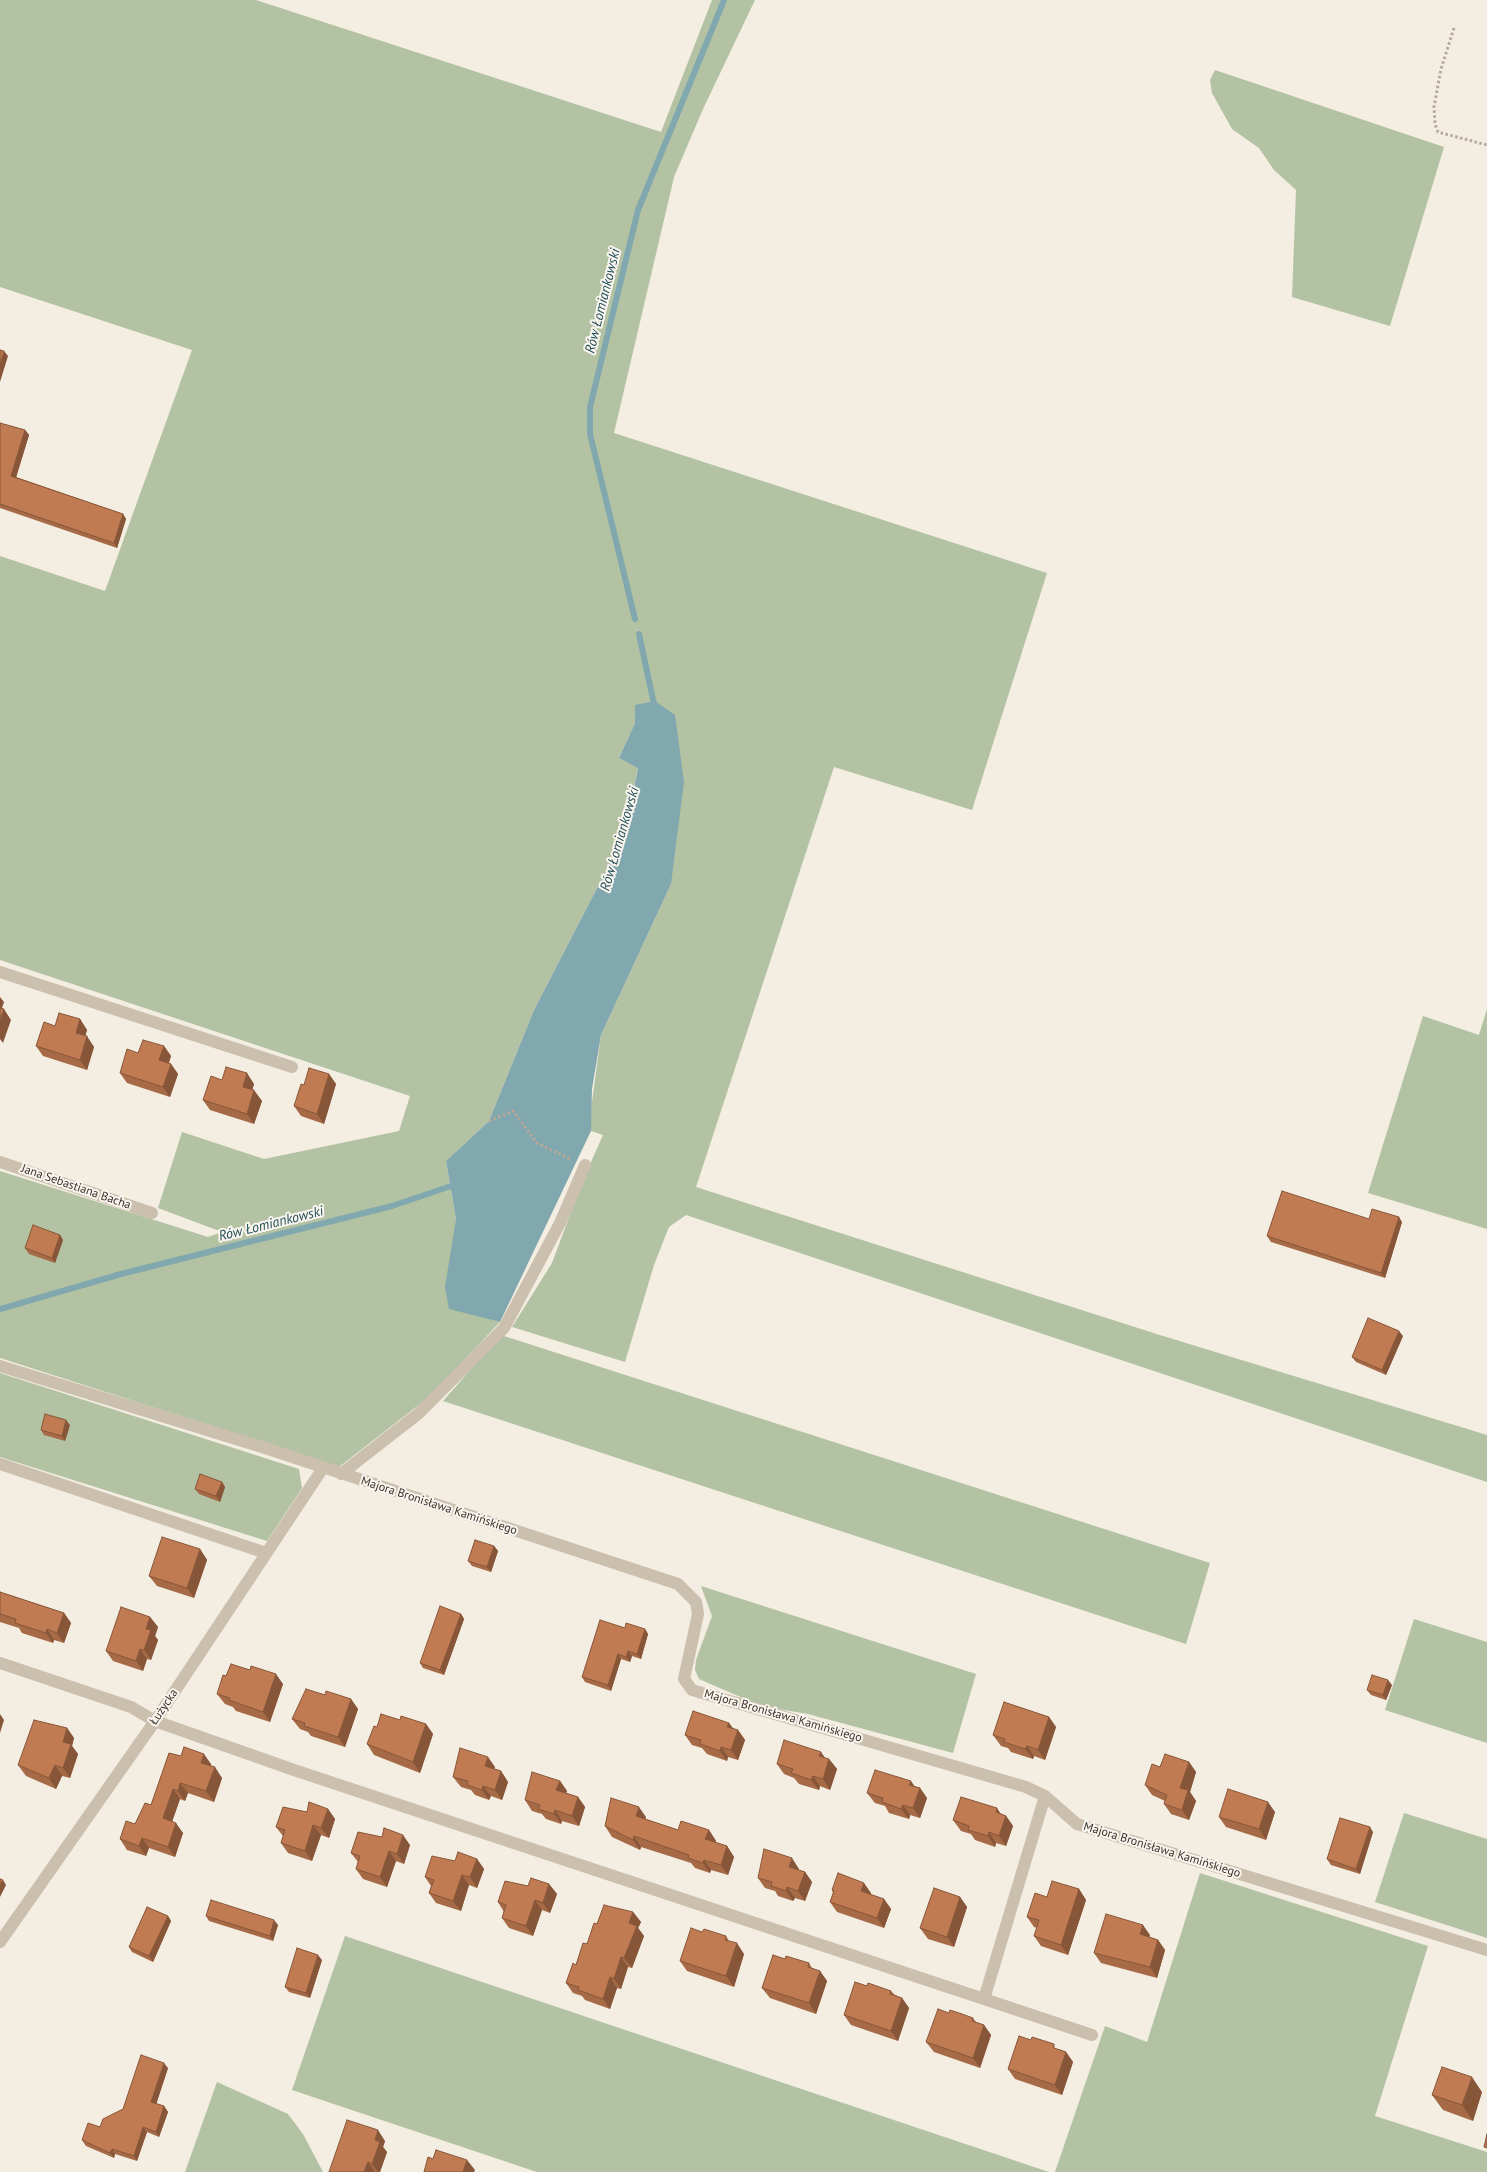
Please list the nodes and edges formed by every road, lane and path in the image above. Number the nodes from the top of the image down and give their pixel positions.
1 (1454, 28) dead end
2 (1487, 145) edge
3 (0, 972) edge
4 (292, 1067) dead end
5 (489, 1122) dead end
6 (0, 1162) edge
7 (585, 1165) joint
8 (152, 1213) dead end
9 (0, 1366) edge
10 (0, 1464) edge
11 (323, 1468) junction
12 (341, 1474) junction
13 (266, 1553) junction
14 (0, 1663) edge
15 (155, 1721) junction
16 (1045, 1796) junction
17 (0, 1942) edge
18 (1487, 1950) edge
19 (984, 1999) junction
20 (1092, 2035) dead end

1 - 2 path
3 - 4 street
5 - 7 path
6 - 8 street, Jana Sebastiana Bacha
7 - 12 street
9 - 11 street, Majora Bronisława Kamińskiego
10 - 13 street
11 - 12 street, Majora Bronisława Kamińskiego
11 - 13 street, Łużycka
12 - 16 street, Majora Bronisława Kamińskiego
13 - 15 street, Łużycka
14 - 15 street
15 - 17 street, Łużycka
15 - 19 street
16 - 18 street, Majora Bronisława Kamińskiego
16 - 19 street
19 - 20 street

